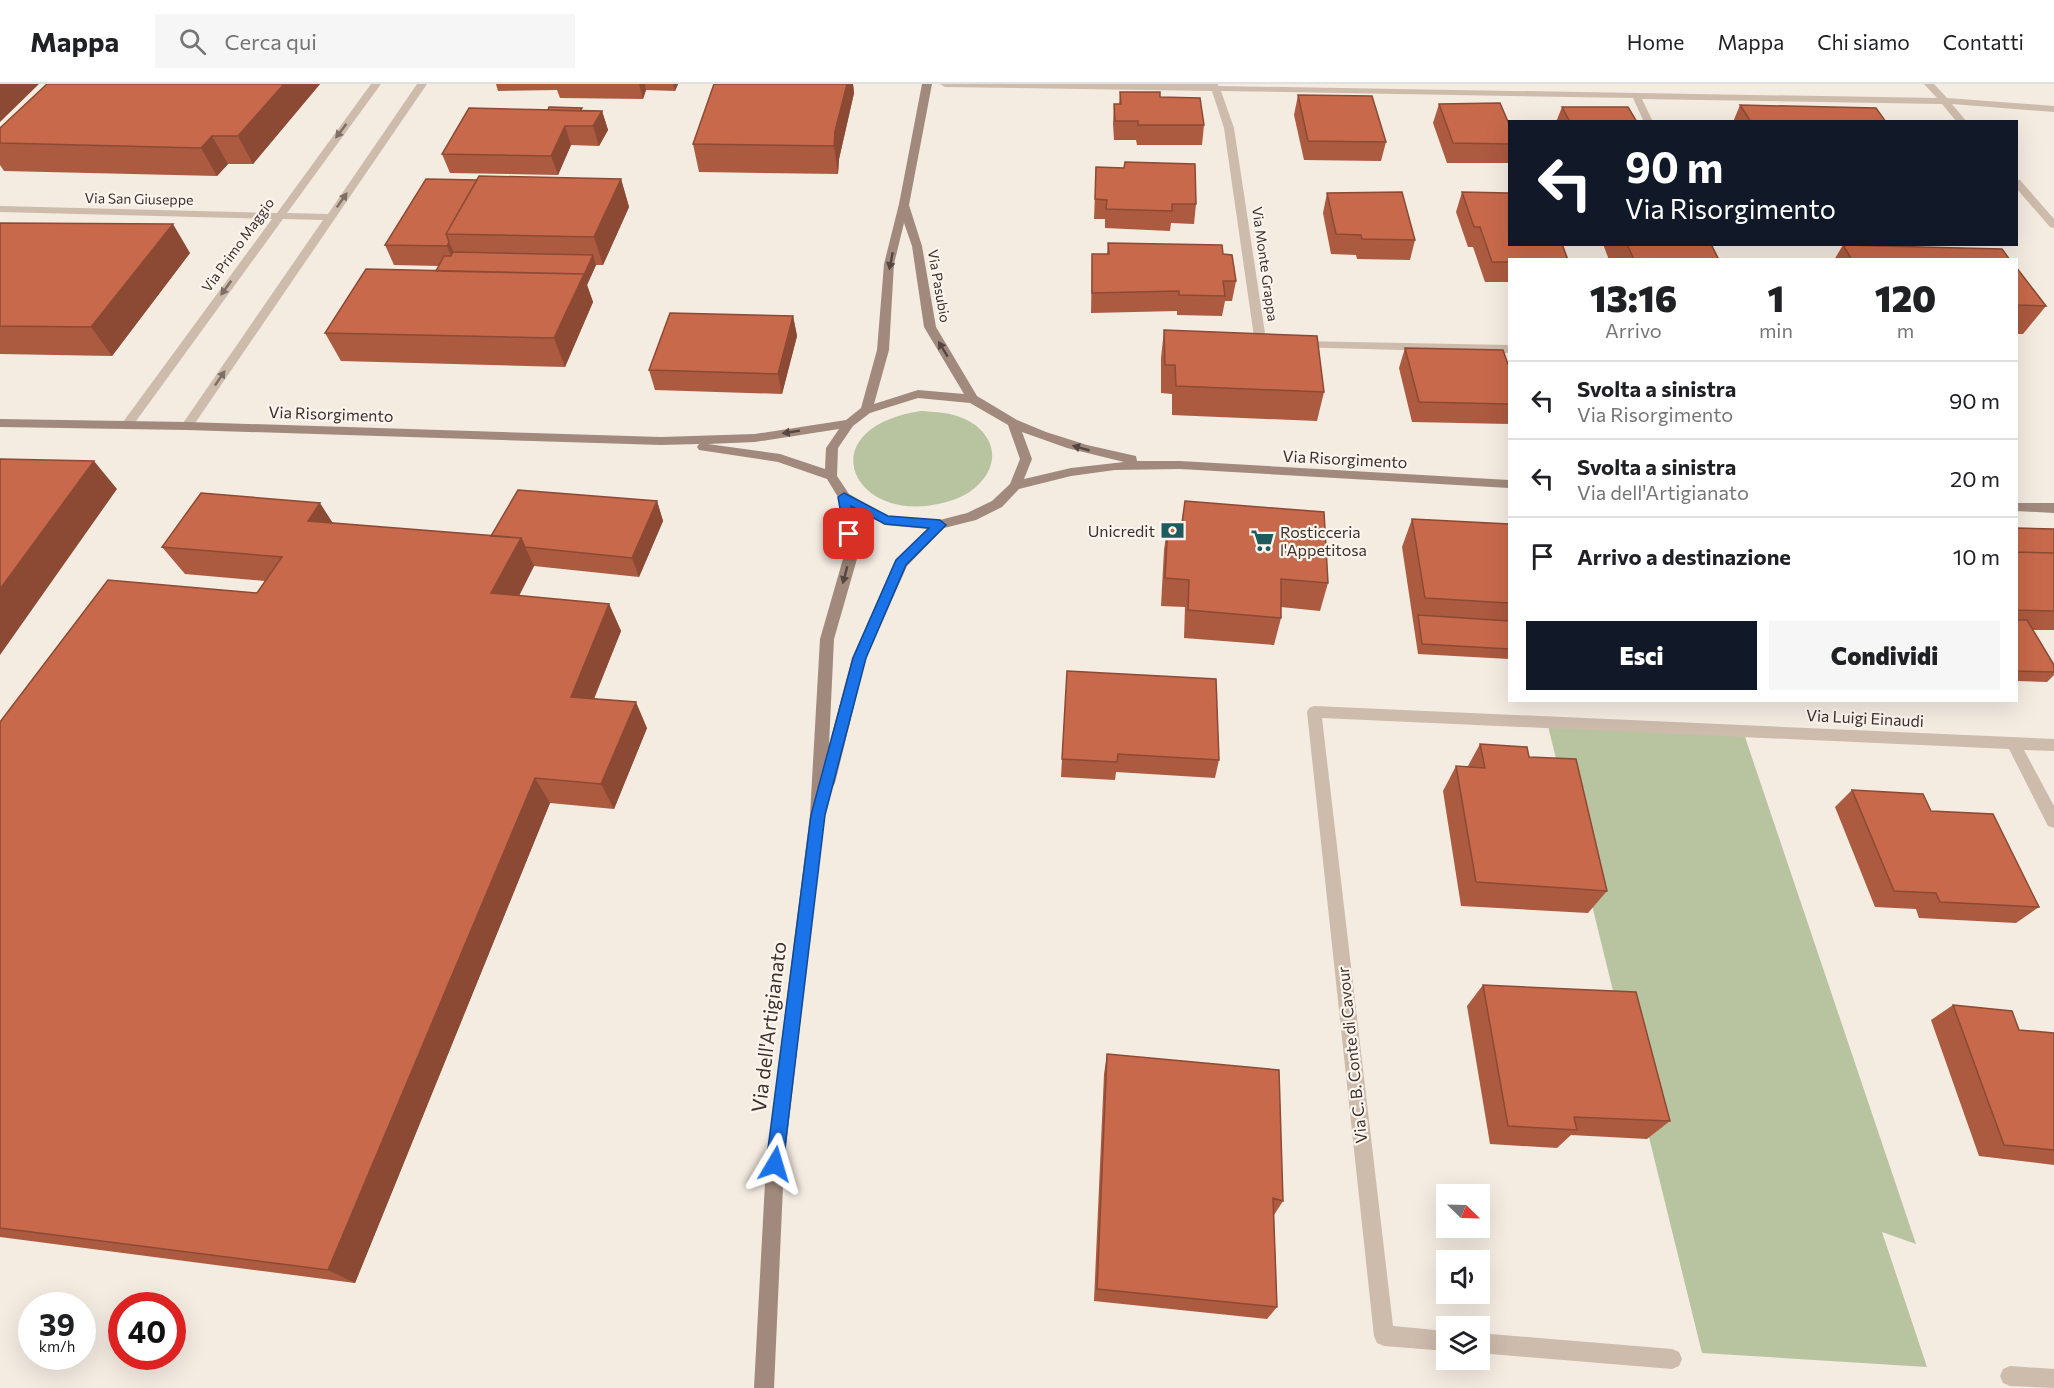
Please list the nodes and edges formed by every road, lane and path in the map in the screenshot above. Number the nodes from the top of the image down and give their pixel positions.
1 (376, 84) edge
2 (422, 84) edge
3 (927, 84) edge
4 (945, 84) edge
5 (1747, 84) edge
6 (1929, 84) edge
7 (1213, 86) edge
8 (1636, 95) junction
9 (1757, 98) junction
10 (1945, 101) junction
11 (2054, 109) edge
12 (1648, 120) edge
13 (1961, 120) edge
14 (2018, 184) edge
15 (904, 204) junction
16 (0, 209) edge
17 (278, 216) junction
18 (330, 218) junction
19 (2054, 225) edge
20 (1508, 349) edge
21 (973, 399) junction
22 (866, 410) junction
23 (0, 423) edge
24 (849, 423) junction
25 (1013, 423) junction
26 (127, 425) junction
27 (187, 426) junction
28 (661, 441) junction
29 (1180, 465) junction
30 (831, 476) junction
31 (1508, 484) edge
32 (1015, 486) junction
33 (844, 497) junction
34 (2018, 507) edge
35 (2054, 508) edge
36 (940, 525) junction
37 (1314, 712) joint
38 (2013, 743) junction
39 (2054, 745) edge
40 (818, 815) junction
41 (2054, 821) edge
42 (1436, 1340) edge
43 (1490, 1344) edge
44 (1672, 1359) dead end
45 (2010, 1376) dead end
46 (2054, 1379) edge
47 (764, 1388) edge

1 -> 17 street, Via Primo Maggio
18 -> 2 street
3 - 15 street, Via Pasubio
4 - 7 street
5 - 9 street
6 - 10 street
7 - 8 street
7 - 20 street, Via Monte Grappa
8 - 9 street
8 - 12 street
9 - 10 street
10 - 11 street
10 - 13 street
14 - 19 street
21 -> 15 street, Via Pasubio
15 -> 22 street, Via Pasubio
16 - 17 street, Via San Giuseppe
17 - 18 street, Via San Giuseppe
17 -> 26 street, Via Primo Maggio
27 -> 18 street
21 - 22 street, Via Risorgimento
21 - 25 street, Via Risorgimento
22 - 24 street, Via Risorgimento
23 - 26 street, Via Risorgimento
24 -> 28 street
24 - 30 street, Via Risorgimento
29 -> 25 street, Via Risorgimento
25 - 32 street, Via Risorgimento
26 - 27 street, Via Risorgimento
27 - 28 street, Via Risorgimento
28 - 30 street
29 - 31 street, Via Risorgimento
29 - 32 street, Via Risorgimento
30 - 33 street, Via Risorgimento
32 - 36 street, Via Risorgimento
33 - 36 street, Via Risorgimento
33 -> 40 street, Via dell'Artigianato
34 - 35 street
36 - 40 street, Via dell'Artigianato
37 - 38 street, Via Luigi Einaudi
37 - 42 street, Via C. B. Conte di Cavour
38 - 39 street, Via Luigi Einaudi
38 - 41 street
40 - 47 street, Via dell'Artigianato
43 - 44 street
45 - 46 street

